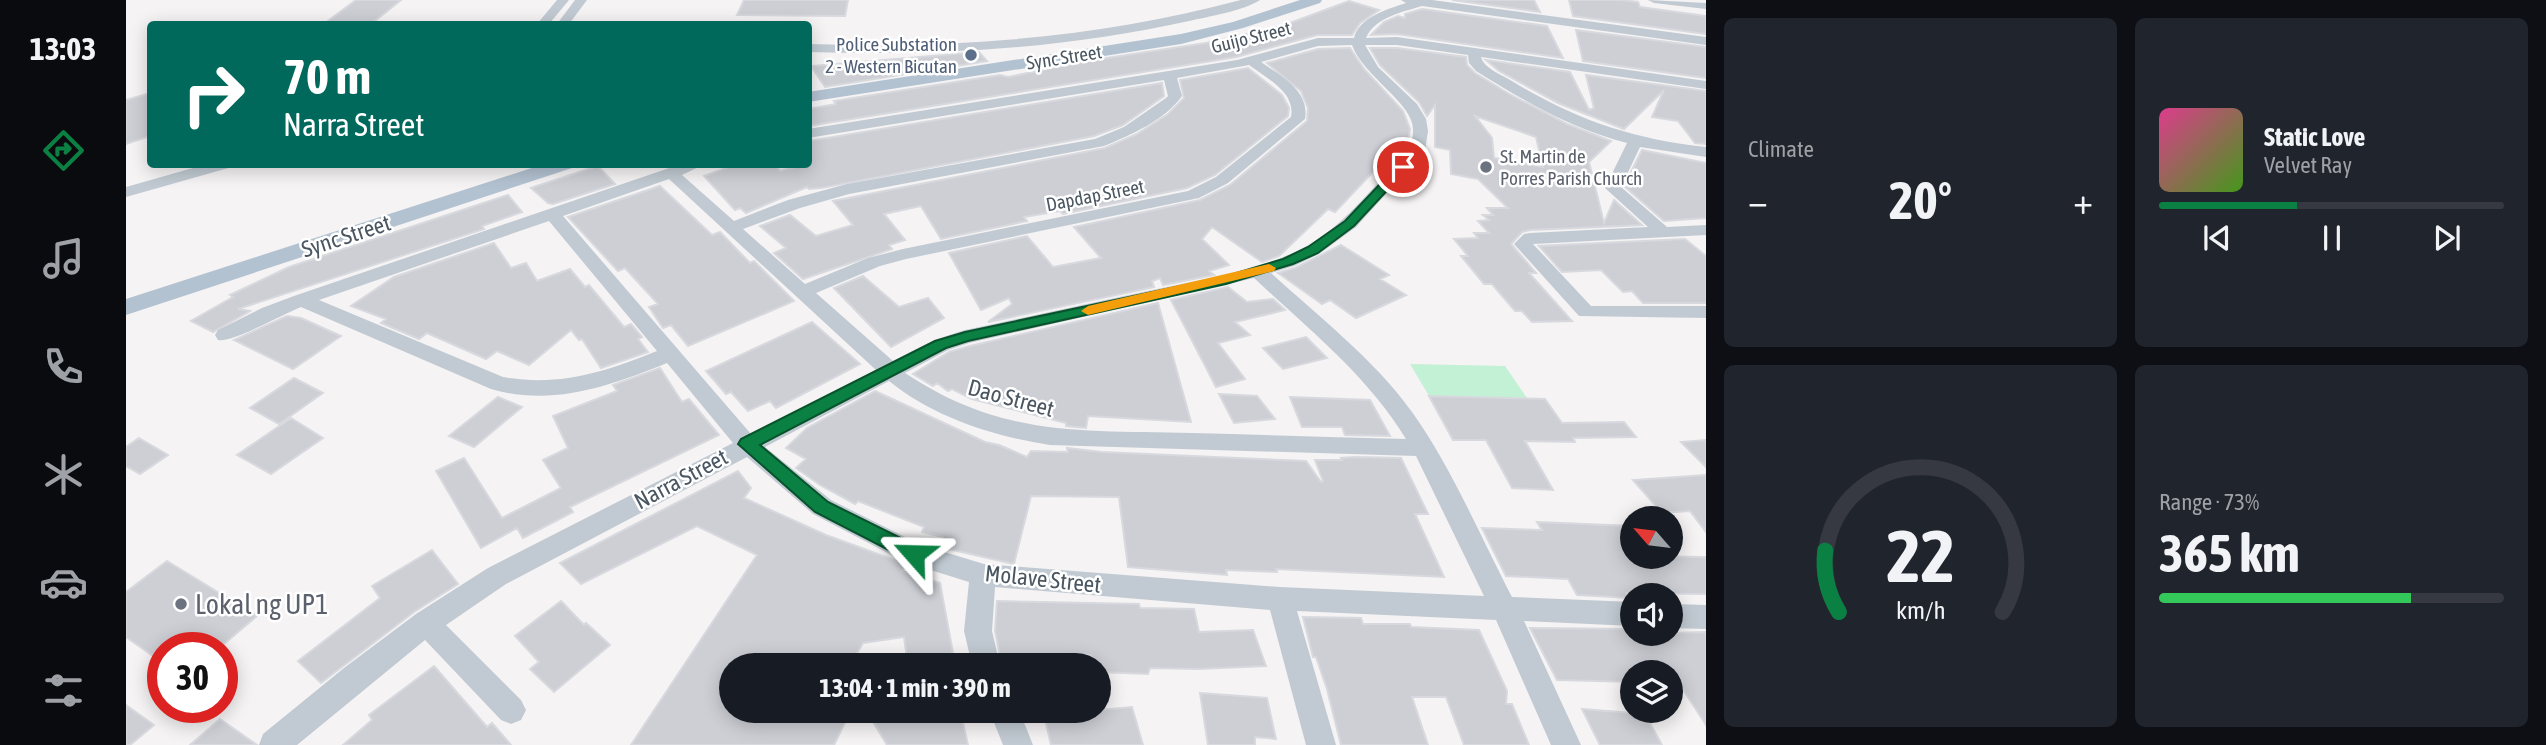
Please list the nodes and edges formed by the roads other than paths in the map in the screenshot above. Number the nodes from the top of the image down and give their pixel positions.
1 (564, 0) edge
2 (582, 0) edge
3 (1254, 0) edge
4 (1315, 0) edge
5 (1654, 0) edge
6 (1412, 1) edge
7 (1489, 6) edge
8 (1706, 6) edge
9 (546, 21) edge
10 (565, 21) edge
11 (1358, 40) junction
12 (1706, 41) edge
13 (812, 48) edge
14 (1474, 51) junction
15 (1252, 61) junction
16 (1170, 76) junction
17 (1706, 85) edge
18 (812, 96) edge
19 (812, 133) edge
20 (1635, 142) junction
21 (1706, 152) edge
22 (172, 168) edge
23 (212, 168) edge
24 (553, 168) edge
25 (688, 168) edge
26 (672, 174) junction
27 (126, 181) edge
28 (126, 192) edge
29 (553, 215) junction
30 (733, 227) junction
31 (1706, 230) edge
32 (1664, 232) junction
33 (1259, 272) junction
34 (803, 292) junction
35 (301, 300) junction
36 (126, 307) edge
37 (1706, 312) edge
38 (225, 335) dead end
39 (668, 354) junction
40 (890, 371) junction
41 (747, 444) junction
42 (1423, 448) junction
43 (984, 575) junction
44 (1280, 599) junction
45 (1505, 610) junction
46 (1620, 614) edge
47 (1683, 616) edge
48 (1706, 617) edge
49 (426, 623) junction
50 (983, 653) edge
51 (511, 710) dead end
52 (1009, 723) edge
53 (274, 745) edge
54 (1018, 745) edge
55 (1321, 745) edge
56 (1566, 745) edge

1 - 9 street
2 - 10 street
3 - 13 street
4 - 18 main road, Sync Street
5 - 8 street
6 - 7 street
6 - 11 street
7 - 12 street
11 - 14 street, Guijo Street
11 - 15 street, Guijo Street
11 - 33 street, Narra Street
14 - 17 street, Guijo Street
14 - 20 street
15 - 16 street, Guijo Street
15 - 34 street, Dapdap Street
16 - 19 street, Guijo Street
16 - 30 street
20 - 21 street
20 - 32 street
22 - 27 street
23 - 28 street
24 - 36 main road, Sync Street
25 - 26 street
26 - 29 street
26 - 30 street, Dao Street
29 - 35 street
29 - 39 street, Molave Street
30 - 34 street, Dao Street
31 - 32 street
32 - 37 street
33 - 40 street, Narra Street
33 - 42 street
34 - 40 street, Dao Street
35 - 38 street
35 - 39 street
39 - 41 street, Molave Street
40 - 41 street, Narra Street
40 - 42 street, Dao Street
41 - 43 street, Molave Street
41 - 49 street, Narra Street
42 - 45 street
43 - 44 street, Molave Street
43 - 50 street
44 - 45 street, Molave Street
44 - 55 street
45 - 46 street, Molave Street
45 - 56 street
47 - 48 street
49 - 51 street
49 - 53 street, Narra Street
52 - 54 street

